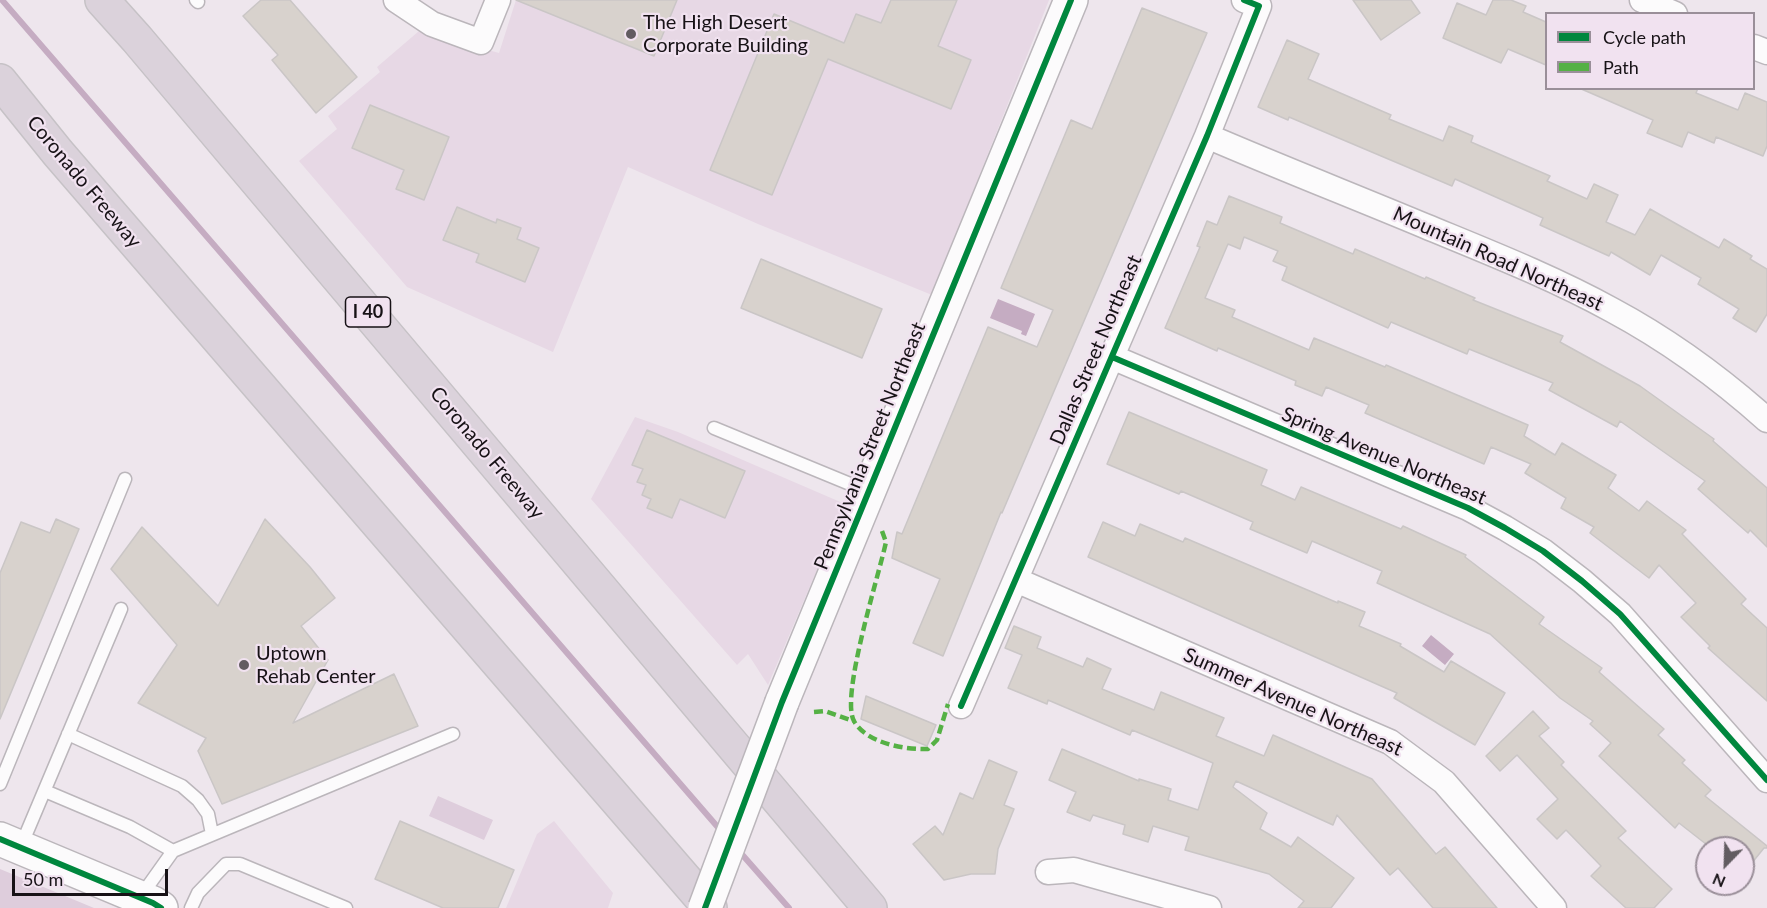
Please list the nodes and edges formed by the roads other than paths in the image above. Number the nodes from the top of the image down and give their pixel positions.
1 (102, 0) edge
2 (396, 0) edge
3 (498, 0) edge
4 (1071, 0) edge
5 (1642, 0) edge
6 (1254, 2) edge
7 (1670, 12) edge
8 (0, 81) edge
9 (1207, 136) junction
10 (1112, 357) junction
11 (1767, 420) edge
12 (714, 428) dead end
13 (125, 479) dead end
14 (869, 492) junction
15 (1016, 580) junction
16 (121, 609) dead end
17 (961, 706) dead end
18 (68, 734) junction
19 (453, 734) dead end
20 (1767, 780) edge
21 (0, 784) edge
22 (45, 791) junction
23 (212, 834) junction
24 (10, 843) edge
25 (173, 851) junction
26 (1048, 872) dead end
27 (151, 903) edge
28 (191, 908) edge
29 (346, 908) edge
30 (705, 908) edge
31 (710, 908) edge
32 (870, 908) edge
33 (1209, 908) edge
34 (1554, 908) edge

1 - 32 highway, Coronado Freeway / I 40
2 - 3 street
4 - 14 street, Pennsylvania Street Northeast
5 - 7 street
6 - 9 street, Dallas Street Northeast
8 - 31 highway, Coronado Freeway
9 - 10 street, Dallas Street Northeast
9 - 11 street, Mountain Road Northeast
10 - 15 street, Dallas Street Northeast
10 - 20 street, Spring Avenue Northeast
12 - 14 lane
13 - 21 lane
14 - 30 street, Pennsylvania Street Northeast, bridge
15 - 17 street, Dallas Street Northeast
15 - 34 street, Summer Avenue Northeast
16 - 18 lane
18 - 22 lane
18 - 23 lane
19 - 23 lane
22 - 24 lane
22 - 25 lane
23 - 25 lane
24 - 27 street
25 - 27 lane
26 - 33 street
28 - 29 lane

